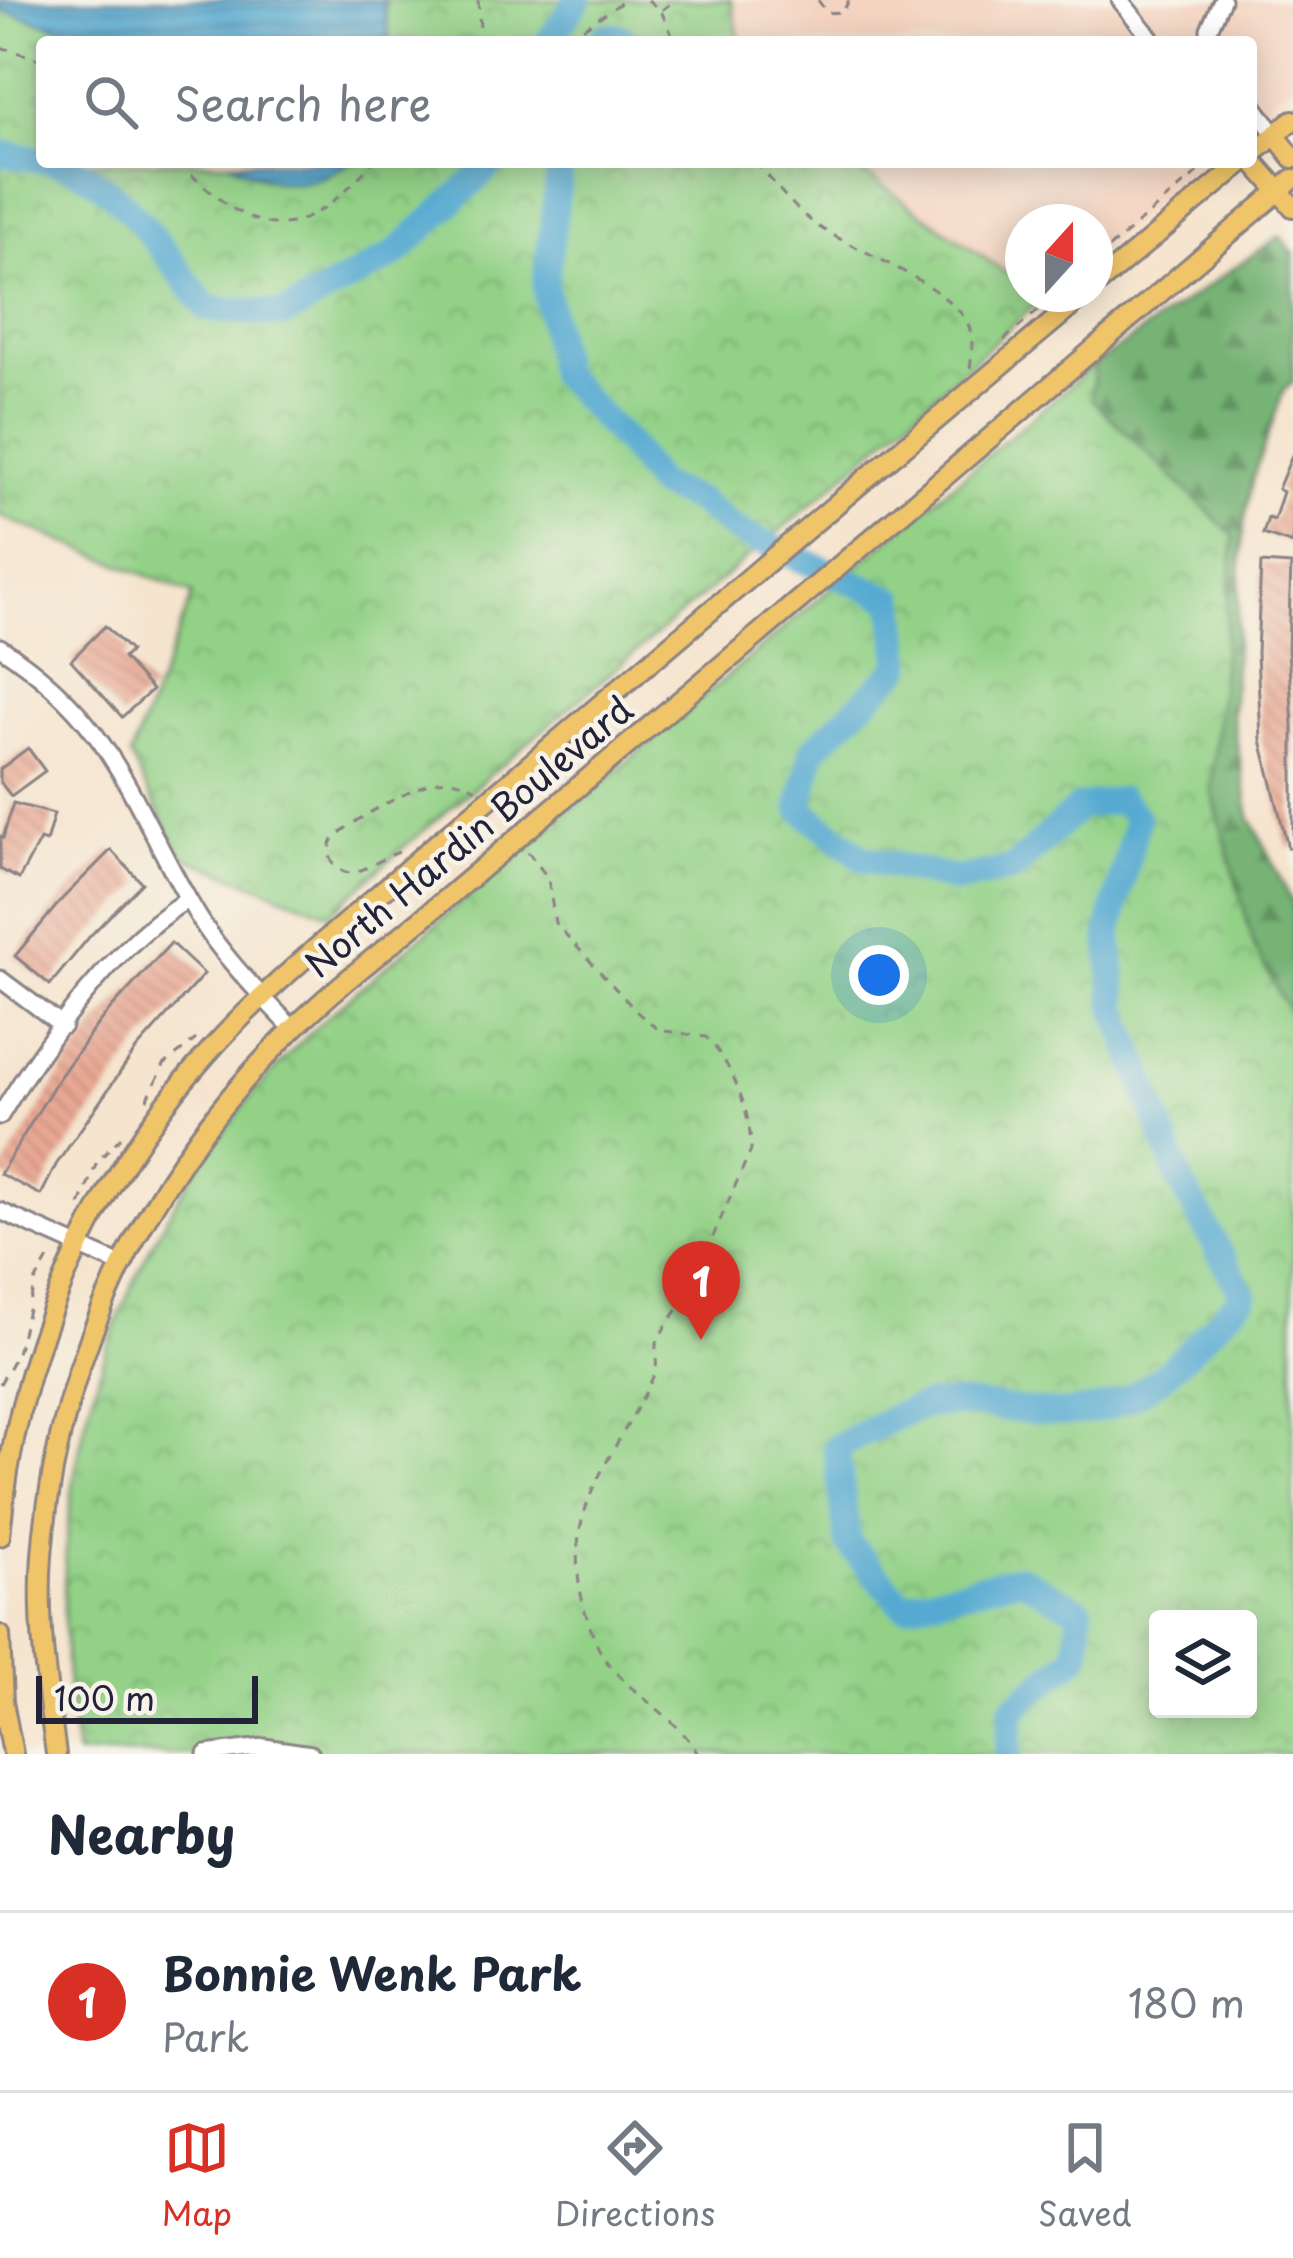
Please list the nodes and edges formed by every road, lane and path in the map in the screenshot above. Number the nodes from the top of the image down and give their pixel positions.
1 (478, 0) edge
2 (625, 0) edge
3 (648, 0) edge
4 (675, 0) edge
5 (818, 0) edge
6 (849, 0) edge
7 (1120, 0) edge
8 (1222, 0) edge
9 (661, 11) junction
10 (481, 36) edge
11 (577, 36) edge
12 (673, 36) edge
13 (1149, 36) edge
14 (1209, 36) edge
15 (0, 47) edge
16 (36, 58) edge
17 (1257, 111) edge
18 (1293, 120) edge
19 (1276, 136) junction
20 (1257, 152) edge
21 (1293, 158) edge
22 (1257, 163) edge
23 (184, 168) edge
24 (367, 168) edge
25 (761, 168) edge
26 (1203, 168) edge
27 (1236, 168) edge
28 (1289, 192) edge
29 (1113, 245) edge
30 (1113, 271) edge
31 (1034, 312) edge
32 (1065, 312) edge
33 (1021, 322) dead end
34 (970, 370) dead end
35 (0, 646) edge
36 (478, 791) dead end
37 (519, 840) dead end
38 (419, 850) junction
39 (188, 899) junction
40 (0, 979) edge
41 (264, 998) junction
42 (63, 1026) junction
43 (292, 1029) junction
44 (0, 1116) edge
45 (0, 1210) edge
46 (78, 1248) junction
47 (46, 1260) dead end
48 (121, 1265) junction
49 (0, 1384) edge
50 (0, 1536) edge
51 (0, 1635) edge
52 (13, 1754) edge
53 (56, 1754) edge
54 (206, 1754) edge
55 (311, 1754) edge
56 (698, 1754) edge

1 - 10 path
2 - 11 path
3 - 9 path
4 - 9 path
5 - 6 path
7 - 13 street
8 - 14 street
9 - 12 path
15 - 16 path
17 - 19 street
18 - 19 main road
19 - 20 main road
19 - 21 main road
22 - 28 main road
23 - 24 path
25 - 34 path
26 - 29 path
27 - 30 main road
28 - 43 main road, North Hardin Boulevard, bridge
31 - 33 path
32 - 38 main road, North Hardin Boulevard, bridge
35 - 39 street
36 - 38 path
37 - 56 path
38 - 41 main road, North Hardin Boulevard
39 - 41 street
39 - 42 street
40 - 42 street
41 - 43 street
41 - 46 main road, North Hardin Boulevard
42 - 44 street
43 - 48 main road, North Hardin Boulevard
45 - 46 street
46 - 48 street
46 - 50 main road, North Hardin Boulevard
47 - 49 path
48 - 53 main road, North Hardin Boulevard
51 - 52 main road
54 - 55 street

